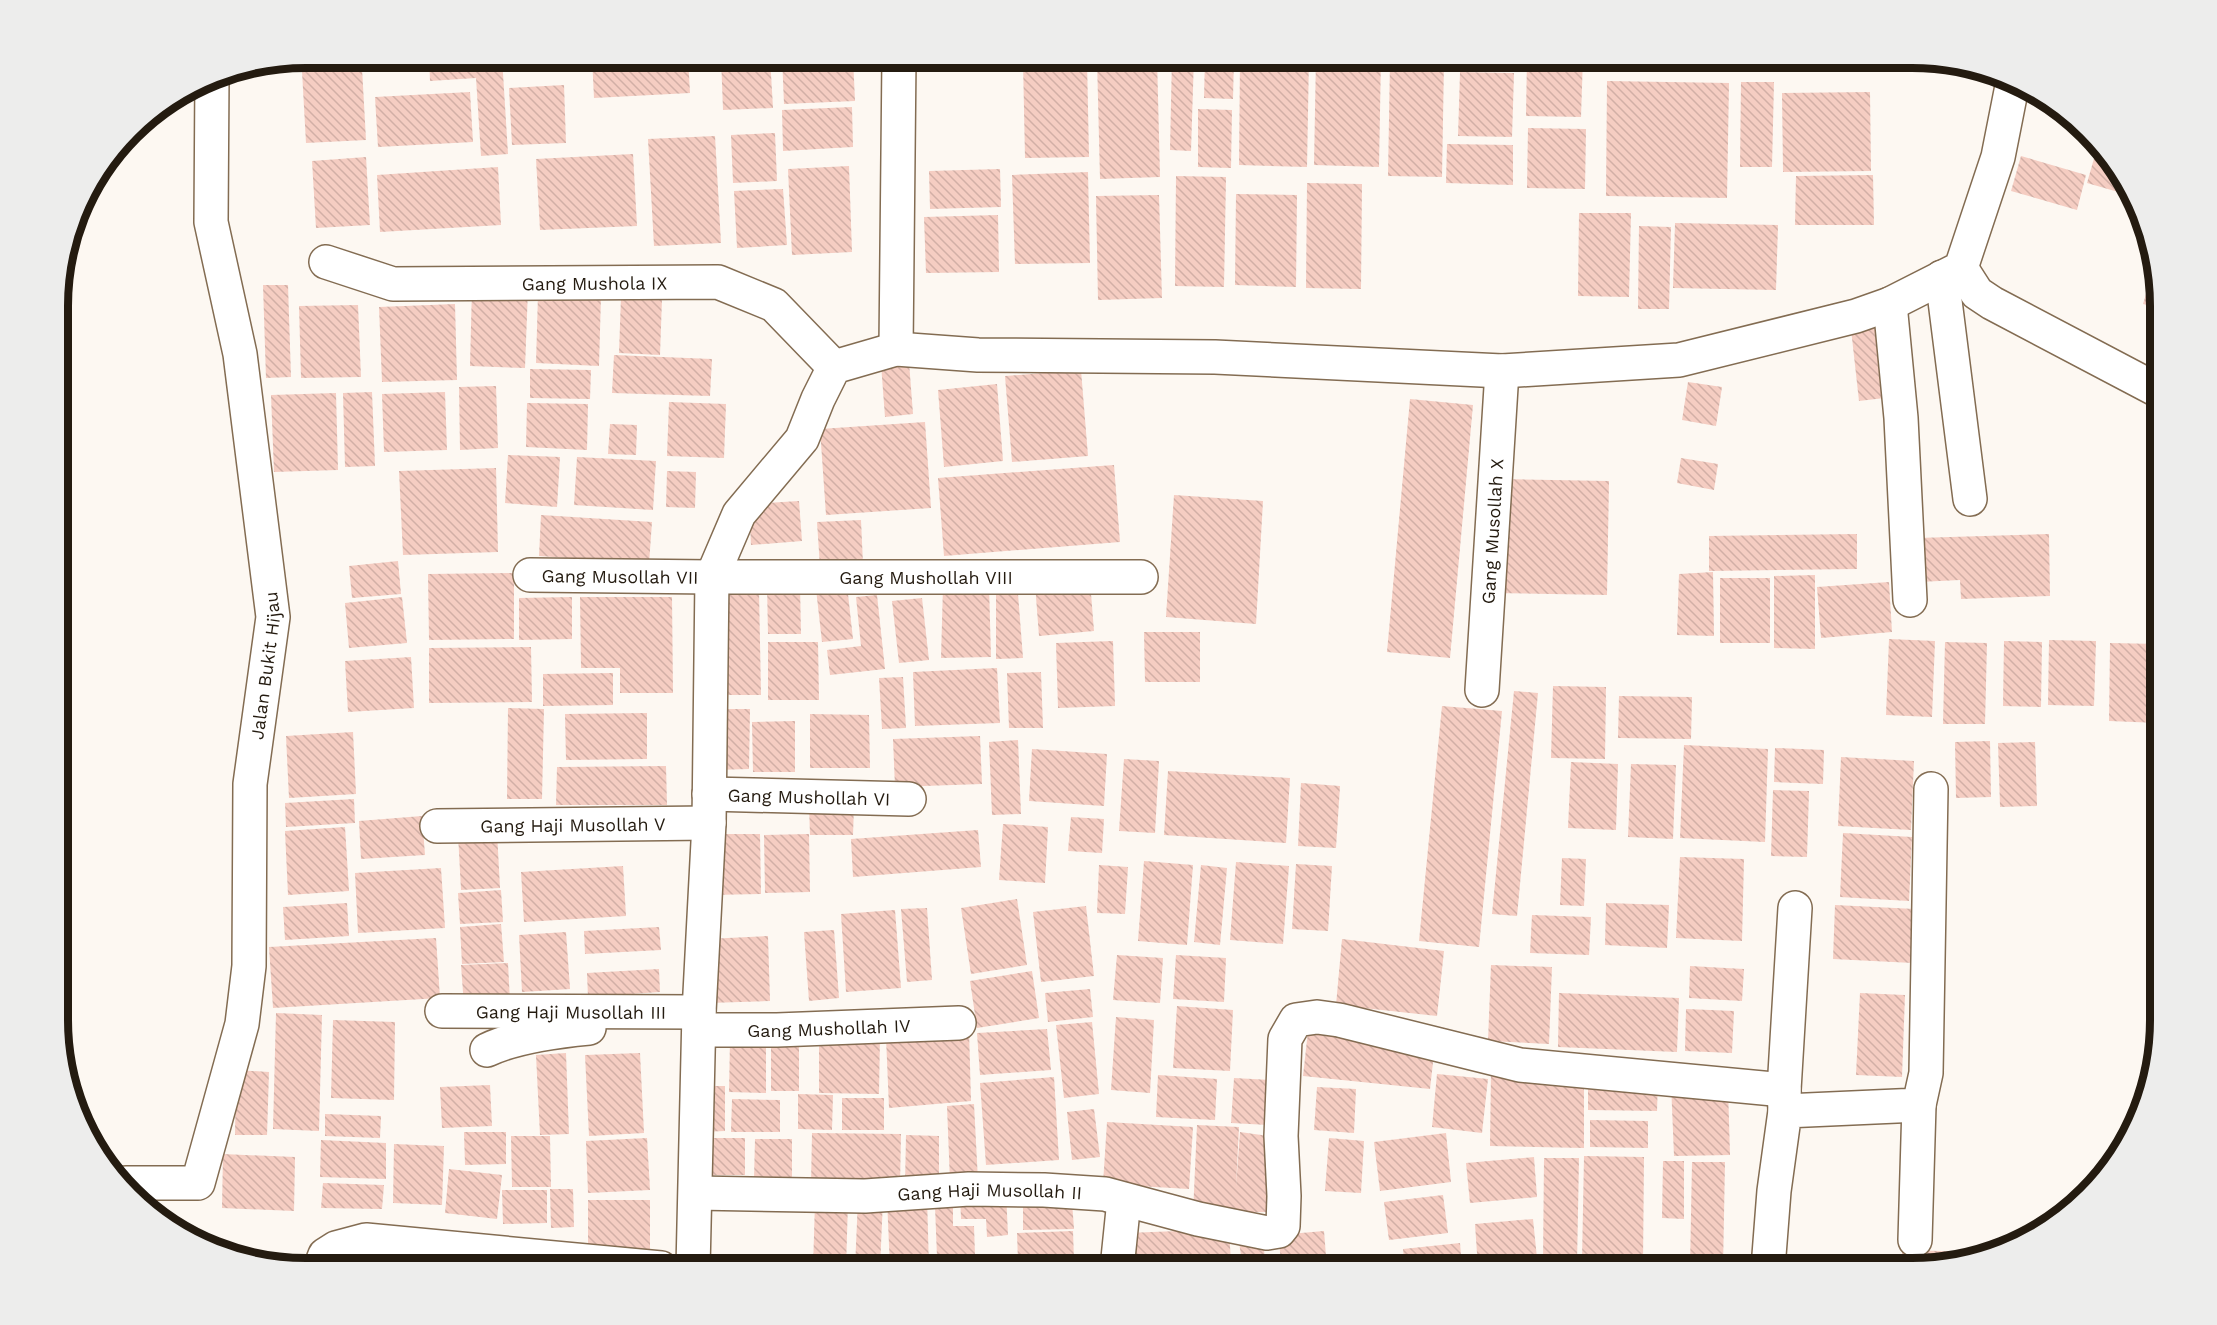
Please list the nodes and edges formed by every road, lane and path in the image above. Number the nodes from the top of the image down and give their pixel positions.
1 (899, 68) edge
2 (212, 87) edge
3 (2011, 90) edge
4 (326, 262) dead end
5 (1952, 273) junction
6 (1890, 304) junction
7 (896, 349) junction
8 (834, 367) junction
9 (1502, 371) junction
10 (2150, 386) edge
11 (1970, 499) dead end
12 (530, 575) dead end
13 (1141, 577) dead end
14 (712, 578) junction
15 (1910, 600) dead end
16 (1482, 690) dead end
17 (1931, 789) dead end
18 (909, 800) dead end
19 (709, 808) junction
20 (437, 826) dead end
21 (1795, 908) dead end
22 (442, 1011) dead end
23 (699, 1021) junction
24 (959, 1023) dead end
25 (487, 1050) dead end
26 (1784, 1101) junction
27 (1919, 1105) junction
28 (133, 1183) edge
29 (696, 1193) junction
30 (1124, 1200) junction
31 (1915, 1240) dead end
32 (324, 1258) edge
33 (556, 1258) edge
34 (693, 1258) edge
35 (1118, 1258) edge
36 (1769, 1258) edge

1 - 7 street
2 - 28 street, Jalan Bukit Hijau
3 - 5 street
4 - 8 street, Gang Mushola IX
5 - 6 street
5 - 10 street
5 - 11 street
6 - 9 street
6 - 15 street
7 - 8 street
7 - 9 street
8 - 14 street
9 - 16 street, Gang Musollah X
12 - 14 street, Gang Musollah VII
13 - 14 street, Gang Mushollah VIII
14 - 19 street
17 - 27 street
18 - 19 street, Gang Mushollah VI
19 - 20 street, Gang Haji Musollah V
19 - 23 street
21 - 26 street
22 - 23 street, Gang Haji Musollah III
23 - 24 street, Gang Mushollah IV
23 - 25 street
23 - 29 street
26 - 27 street
26 - 30 street, Gang Haji Musollah II
26 - 36 street
27 - 31 street
29 - 30 street, Gang Haji Musollah II
29 - 34 street
30 - 35 street
32 - 33 street

